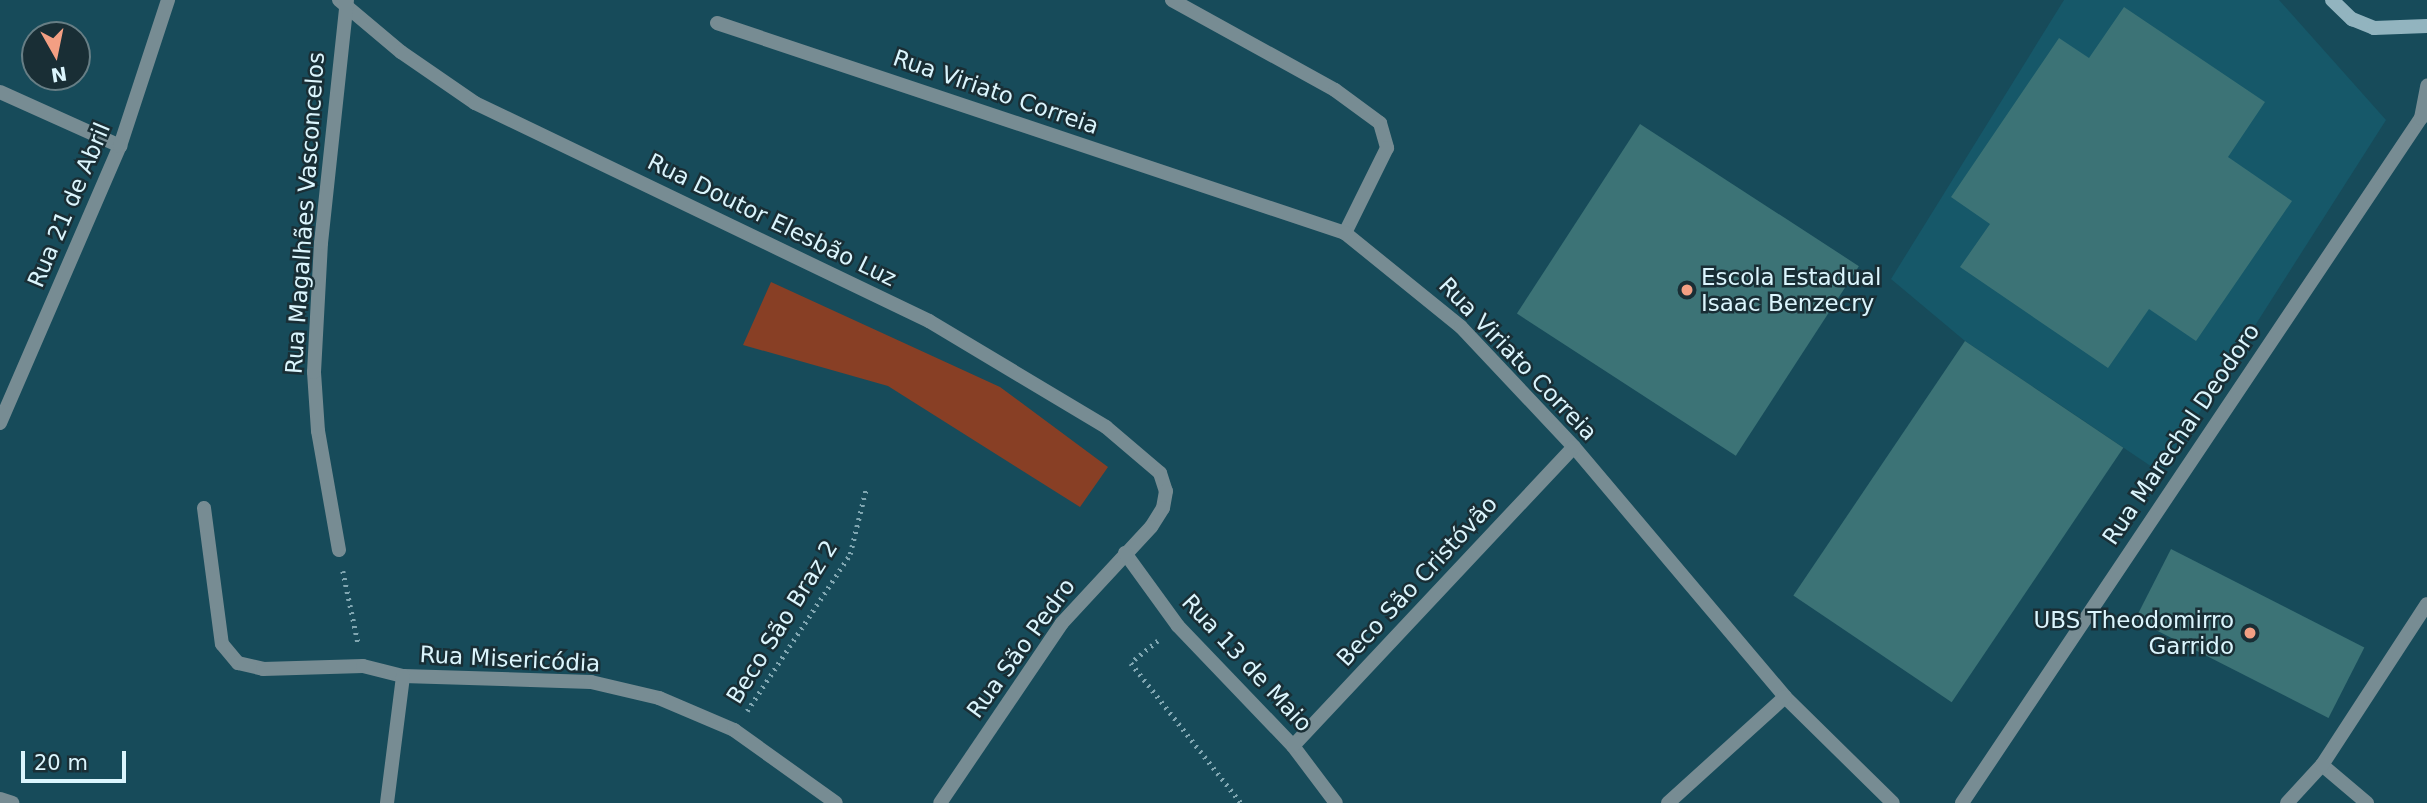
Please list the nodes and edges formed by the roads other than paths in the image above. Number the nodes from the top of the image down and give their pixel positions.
1 (168, 0) edge
2 (1172, 0) edge
3 (2332, 0) edge
4 (344, 1) edge
5 (717, 23) dead end
6 (2427, 26) edge
7 (2427, 86) edge
8 (0, 92) edge
9 (2424, 122) edge
10 (120, 146) junction
11 (1345, 233) junction
12 (0, 424) edge
13 (1574, 447) junction
14 (1166, 491) joint
15 (204, 508) dead end
16 (339, 550) road end
17 (1125, 553) junction
18 (2427, 604) edge
19 (403, 676) junction
20 (1786, 697) junction
21 (1293, 746) junction
22 (2322, 765) junction
23 (0, 799) edge
24 (12, 803) edge
25 (387, 803) edge
26 (836, 803) edge
27 (940, 803) edge
28 (1336, 803) edge
29 (1668, 803) edge
30 (1893, 803) edge
31 (1962, 803) edge
32 (2287, 803) edge
33 (2367, 803) edge

1 - 10 street, Rua 21 de Abril
2 - 11 street
3 - 6 street
4 - 14 street, Rua Doutor Elesbão Luz
4 - 16 street, Rua Magalhães Vasconcelos
5 - 11 street, Rua Viriato Correia
7 - 9 street, Rua Marechal Deodoro
8 - 10 street
9 - 31 street, Rua Marechal Deodoro
10 - 12 street, Rua 21 de Abril
11 - 13 street, Rua Viriato Correia
13 - 20 street, Rua Viriato Correia
13 - 21 street, Beco São Cristóvão
14 - 17 street, Rua São Pedro
15 - 19 street, Rua Misericódia
17 - 21 street, Rua 13 de Maio
17 - 27 street, Rua São Pedro
18 - 22 street
19 - 25 street
19 - 26 street, Rua Misericódia
20 - 29 street
20 - 30 street, Rua Viriato Correia
21 - 28 street, Rua 13 de Maio
22 - 32 street
22 - 33 street
23 - 24 street

